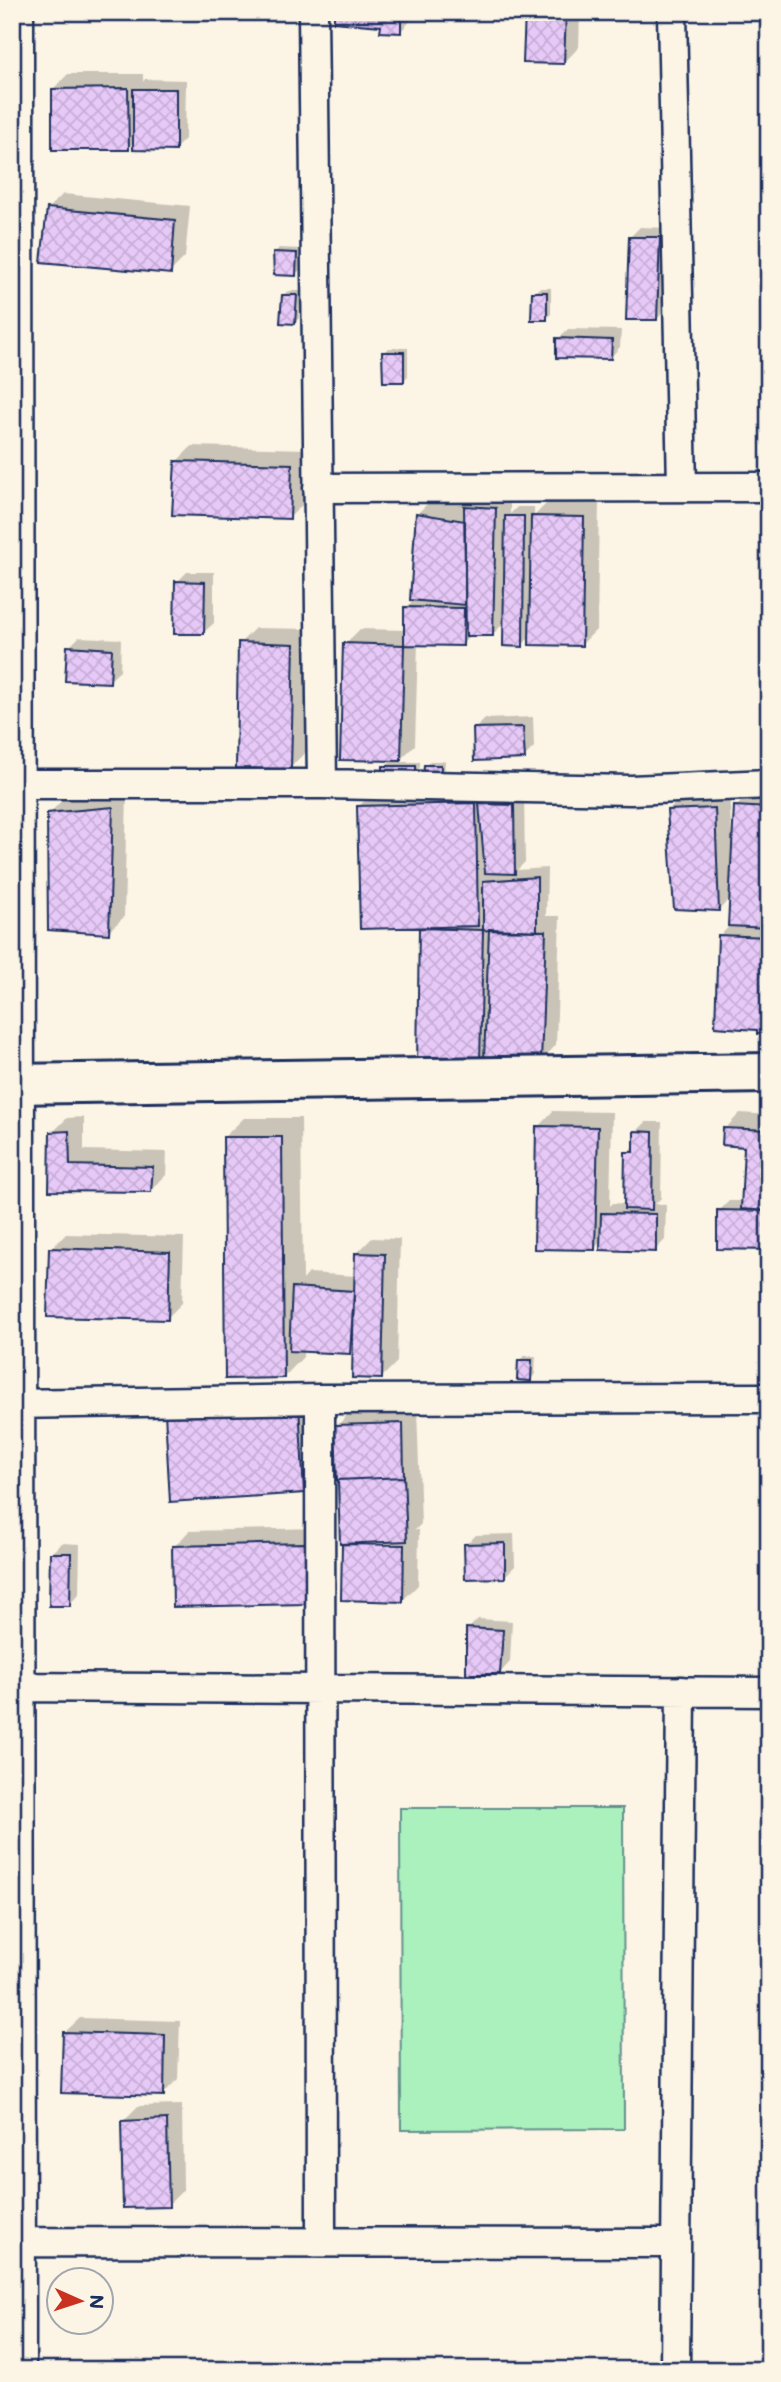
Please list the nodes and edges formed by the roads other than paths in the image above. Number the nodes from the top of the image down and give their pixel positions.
1 (19, 12) edge
2 (313, 12) edge
3 (672, 12) edge
4 (682, 487) junction
5 (769, 487) edge
6 (318, 488) junction
7 (16, 496) edge
8 (16, 784) edge
9 (322, 784) junction
10 (769, 784) edge
11 (769, 1073) edge
12 (16, 1084) edge
13 (769, 1398) edge
14 (320, 1399) junction
15 (16, 1404) edge
16 (16, 1687) edge
17 (320, 1689) junction
18 (681, 1691) junction
19 (769, 1692) edge
20 (21, 2242) junction
21 (321, 2242) junction
22 (675, 2243) junction
23 (21, 2370) edge
24 (675, 2370) edge

1 - 7 street
2 - 6 street
3 - 4 street
4 - 5 street
4 - 6 street
6 - 9 street
7 - 8 street
8 - 9 street
8 - 12 street
9 - 10 street
11 - 12 street
12 - 15 street
13 - 14 street
14 - 15 street
14 - 17 street
15 - 16 street
16 - 17 street
16 - 20 street
17 - 18 street
17 - 21 street
18 - 19 street
18 - 22 street
20 - 21 street
20 - 23 street
21 - 22 street
22 - 24 street

